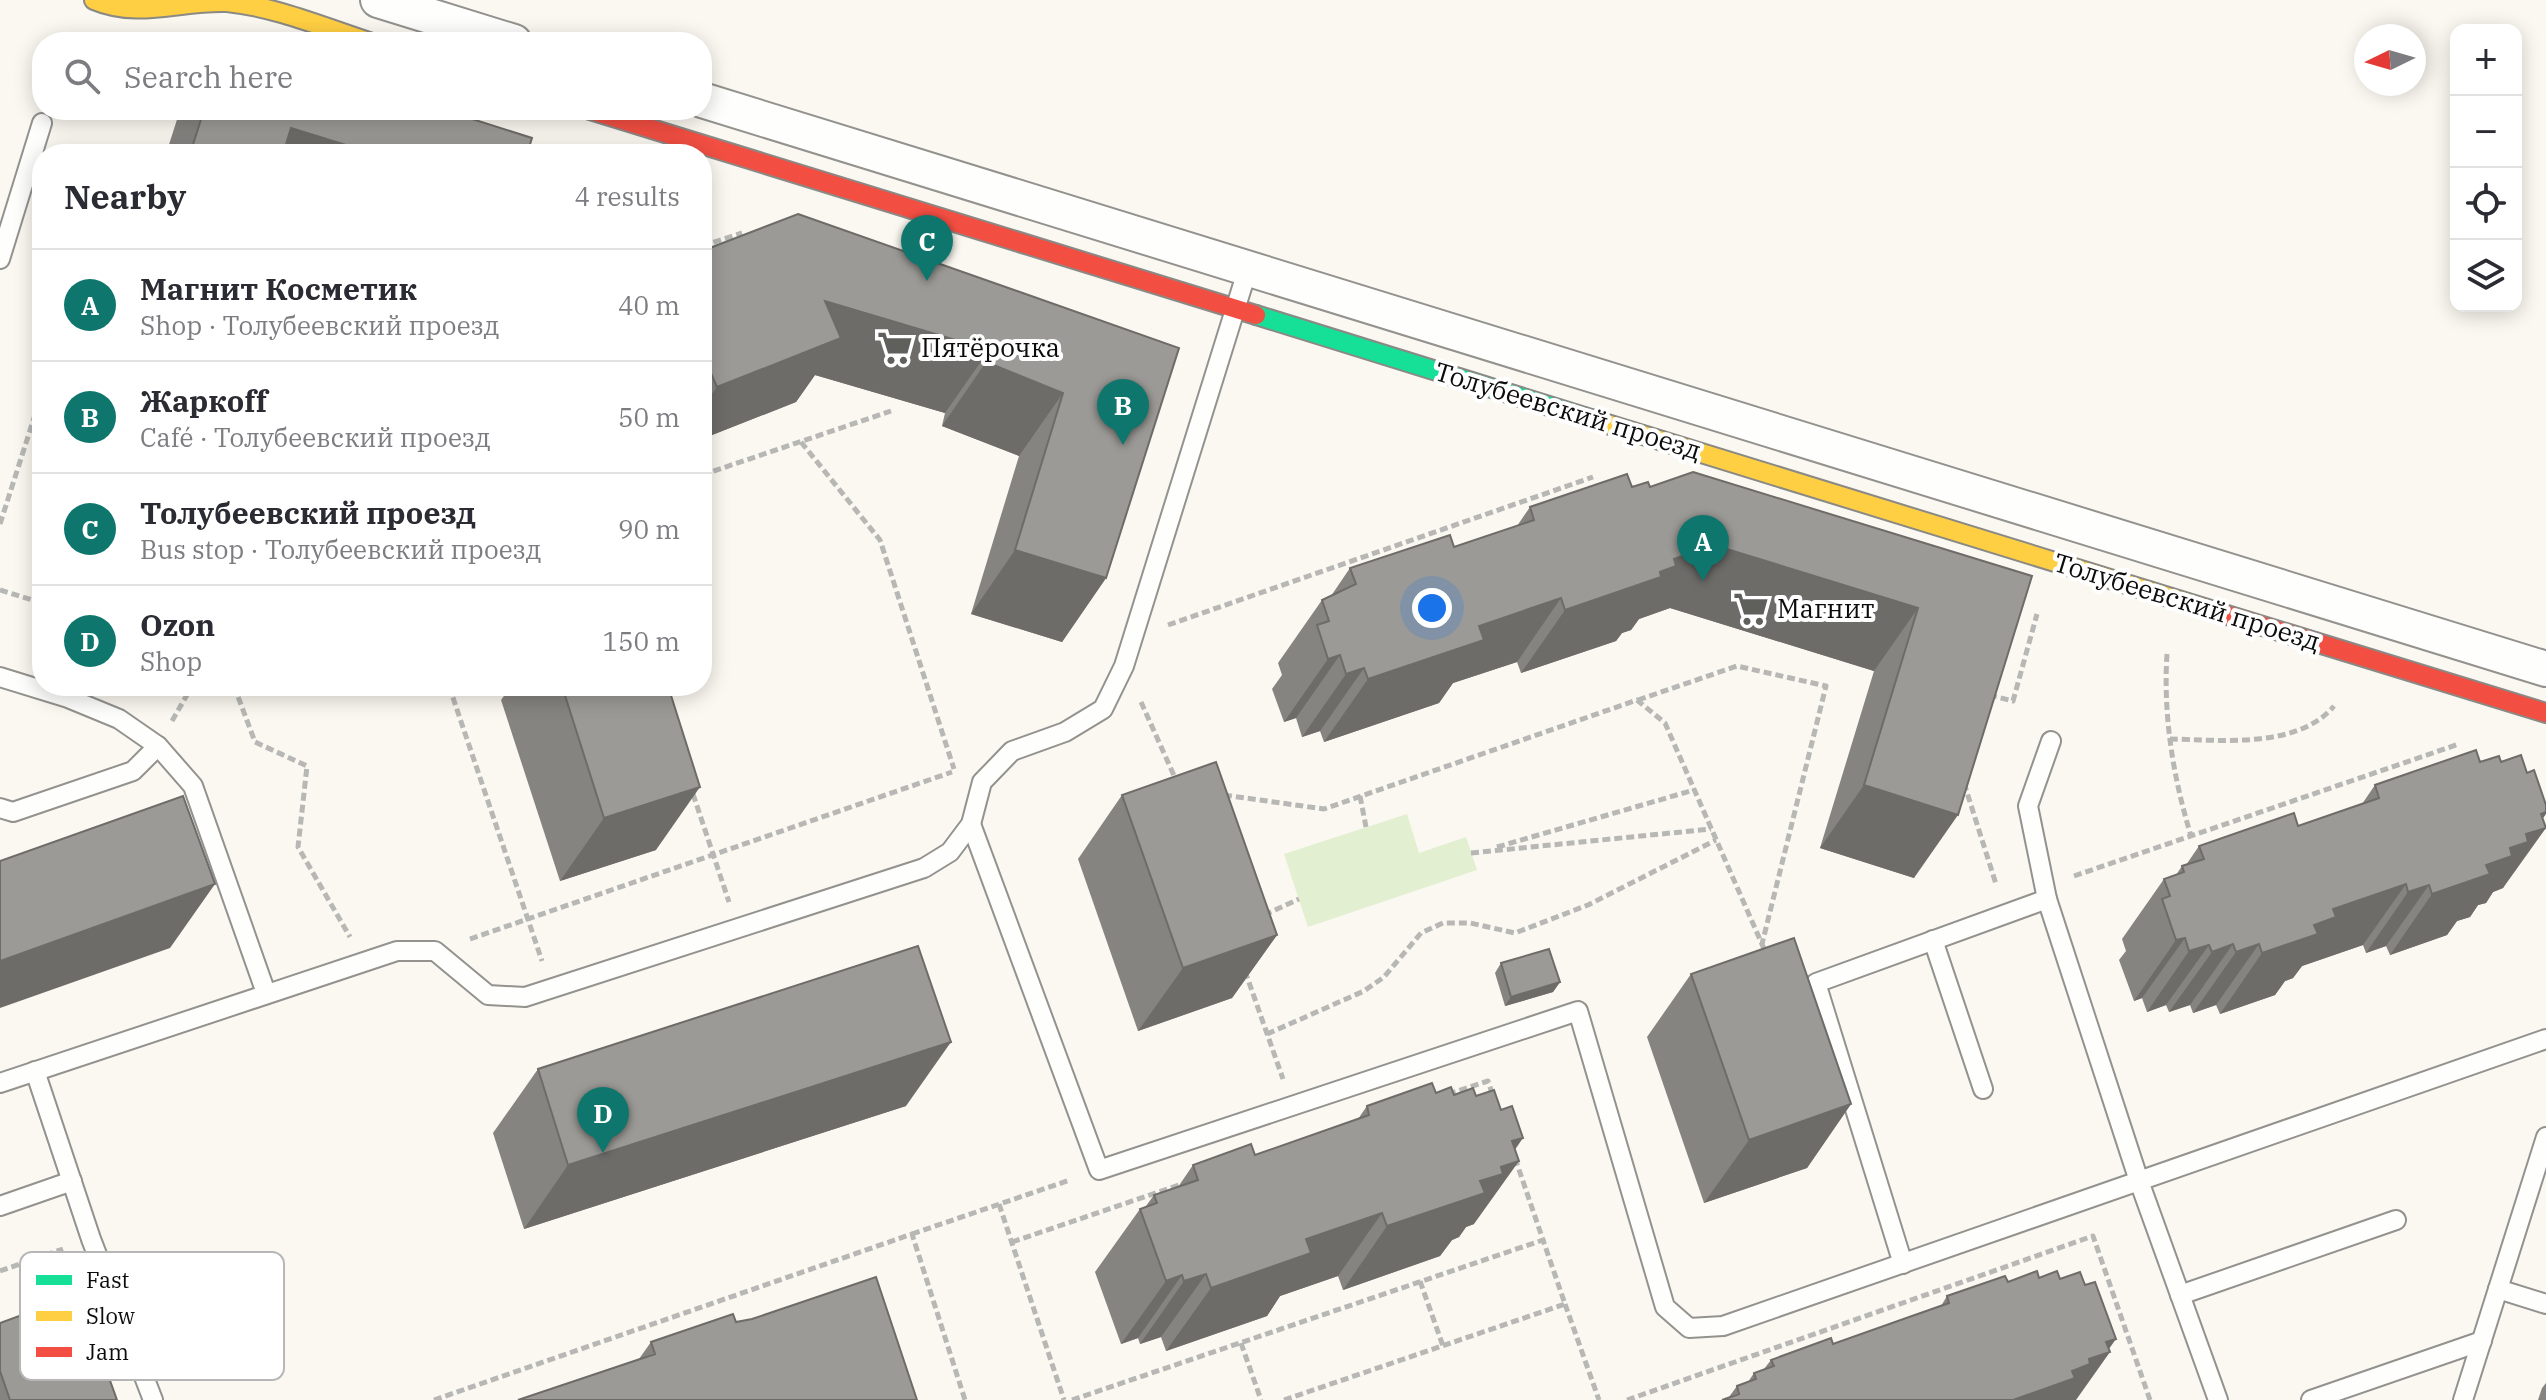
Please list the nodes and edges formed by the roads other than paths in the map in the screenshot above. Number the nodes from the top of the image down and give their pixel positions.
1 (94, 0) edge
2 (378, 0) edge
3 (336, 32) edge
4 (482, 32) edge
5 (712, 103) edge
6 (622, 120) edge
7 (42, 123) dead end
8 (36, 144) edge
9 (700, 144) edge
10 (712, 148) edge
11 (32, 155) edge
12 (0, 259) edge
13 (1248, 268) junction
14 (1235, 309) junction
15 (2546, 669) edge
16 (0, 677) edge
17 (32, 687) edge
18 (62, 696) edge
19 (2546, 713) edge
20 (2051, 741) dead end
21 (158, 746) junction
22 (0, 808) edge
23 (971, 824) junction
24 (2047, 899) junction
25 (1933, 940) junction
26 (266, 993) junction
27 (2546, 1039) edge
28 (35, 1071) junction
29 (0, 1083) edge
30 (1983, 1089) dead end
31 (2546, 1137) edge
32 (72, 1181) junction
33 (2139, 1181) junction
34 (2539, 1186) edge
35 (0, 1206) edge
36 (2396, 1220) dead end
37 (96, 1252) edge
38 (1903, 1264) junction
39 (2498, 1289) junction
40 (2180, 1295) junction
41 (2546, 1304) edge
42 (2482, 1341) junction
43 (145, 1380) edge
44 (153, 1400) edge
45 (2218, 1400) edge
46 (2311, 1400) edge
47 (2463, 1400) edge

1 - 3 street
2 - 4 street
5 - 13 street, Толубеевский проезд
6 - 9 street, Толубеевский проезд
7 - 8 lane
10 - 14 street, Толубеевский проезд
11 - 12 lane
13 - 14 lane
13 - 15 street, Толубеевский проезд
14 - 19 street, Толубеевский проезд
14 - 23 lane
16 - 17 lane
18 - 21 lane
20 - 24 lane
21 - 22 lane
21 - 26 lane
23 - 26 lane
23 - 38 lane
24 - 25 lane
24 - 33 lane
25 - 30 lane
25 - 38 lane
26 - 28 lane
27 - 33 lane
28 - 29 lane
28 - 32 lane
31 - 34 lane
32 - 35 lane
32 - 37 lane
33 - 38 lane
33 - 40 lane
34 - 39 lane
36 - 40 lane
39 - 41 lane
39 - 42 lane
40 - 45 lane
42 - 46 lane
42 - 47 lane
43 - 44 lane

